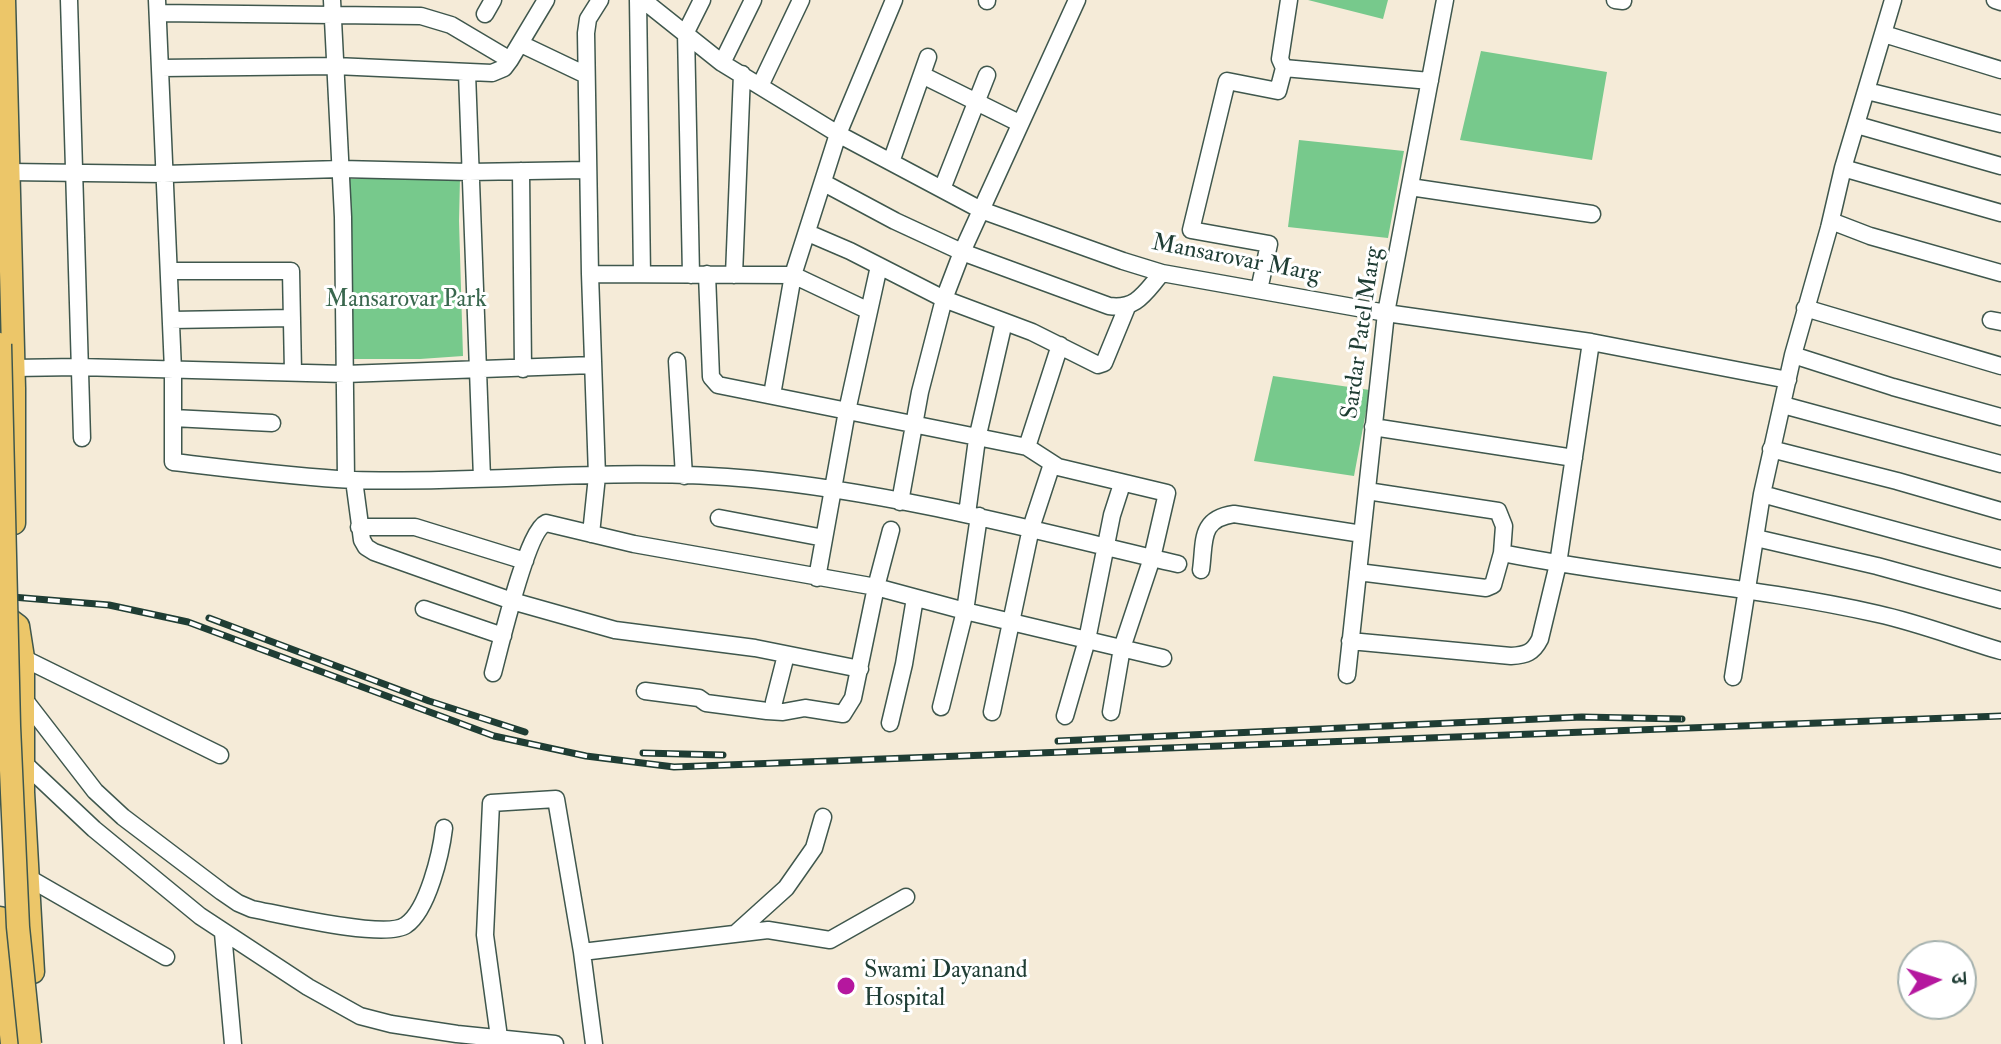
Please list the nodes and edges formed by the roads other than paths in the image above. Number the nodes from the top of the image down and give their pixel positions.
1 (4, 0) edge
2 (69, 0) edge
3 (546, 0) edge
4 (600, 0) edge
5 (640, 0) edge
6 (702, 0) edge
7 (753, 0) edge
8 (801, 0) edge
9 (894, 0) edge
10 (1077, 0) edge
11 (1289, 0) edge
12 (1445, 0) edge
13 (1893, 0) edge
14 (158, 6) edge
15 (332, 7) edge
16 (378, 7) edge
17 (686, 32) junction
18 (1884, 34) junction
19 (521, 44) junction
20 (928, 57) dead end
21 (510, 60) junction
22 (722, 63) junction
23 (335, 66) junction
24 (161, 68) junction
25 (1284, 68) junction
26 (2001, 70) edge
27 (467, 73) junction
28 (742, 74) junction
29 (586, 75) junction
30 (922, 75) junction
31 (987, 75) dead end
32 (1430, 81) junction
33 (760, 86) junction
34 (1867, 91) junction
35 (977, 100) junction
36 (1019, 123) junction
37 (2001, 124) edge
38 (1857, 125) junction
39 (838, 134) junction
40 (891, 162) junction
41 (2001, 166) edge
42 (1843, 168) junction
43 (341, 169) junction
44 (587, 170) junction
45 (521, 171) junction
46 (9, 172) junction
47 (469, 172) junction
48 (73, 173) junction
49 (164, 174) junction
50 (824, 183) junction
51 (1410, 187) junction
52 (942, 189) junction
53 (981, 210) junction
54 (2001, 213) edge
55 (1592, 214) dead end
56 (1831, 221) junction
57 (808, 233) junction
58 (962, 252) junction
59 (879, 266) junction
60 (169, 271) junction
61 (1162, 273) junction
62 (2001, 273) edge
63 (590, 274) junction
64 (642, 274) junction
65 (699, 274) junction
66 (734, 275) junction
67 (793, 275) junction
68 (1259, 290) junction
69 (944, 299) junction
70 (1127, 307) junction
71 (1805, 308) junction
72 (869, 311) junction
73 (1386, 313) junction
74 (292, 318) junction
75 (171, 320) junction
76 (1004, 322) junction
77 (1591, 342) junction
78 (0, 344) edge
79 (1060, 345) junction
80 (1793, 355) junction
81 (677, 361) dead end
82 (593, 365) junction
83 (2001, 366) edge
84 (78, 367) junction
85 (13, 368) junction
86 (523, 369) junction
87 (173, 370) junction
88 (478, 371) junction
89 (293, 372) junction
90 (345, 374) junction
91 (1788, 380) junction
92 (772, 395) junction
93 (1783, 405) junction
94 (847, 411) junction
95 (2001, 417) edge
96 (173, 418) junction
97 (272, 423) dead end
98 (913, 426) junction
99 (1373, 427) junction
100 (82, 438) dead end
101 (977, 439) junction
102 (1027, 447) junction
103 (1771, 449) junction
104 (1574, 458) junction
105 (1052, 464) junction
106 (2001, 464) edge
107 (597, 476) junction
108 (684, 476) junction
109 (482, 478) junction
110 (350, 479) junction
111 (1122, 484) junction
112 (833, 490) junction
113 (1367, 491) junction
114 (1762, 494) junction
115 (900, 502) junction
116 (2001, 511) edge
117 (973, 515) junction
118 (719, 518) dead end
119 (359, 527) junction
120 (1031, 528) junction
121 (891, 530) dead end
122 (591, 534) junction
123 (1362, 534) junction
124 (824, 538) junction
125 (1756, 538) junction
126 (0, 541) edge
127 (1107, 549) junction
128 (1502, 553) junction
129 (1152, 558) junction
130 (2001, 559) edge
131 (525, 561) junction
132 (1178, 564) dead end
133 (1558, 564) junction
134 (1201, 570) dead end
135 (1358, 572) junction
136 (817, 578) junction
137 (876, 587) junction
138 (1747, 590) junction
139 (915, 598) junction
140 (2001, 600) edge
141 (512, 601) junction
142 (424, 609) dead end
143 (965, 611) junction
144 (0, 620) edge
145 (1012, 622) junction
146 (503, 636) junction
147 (1087, 640) junction
148 (1350, 641) junction
149 (1122, 648) junction
150 (2001, 651) edge
151 (786, 655) junction
152 (23, 658) junction
153 (1163, 658) dead end
154 (860, 669) junction
155 (493, 673) dead end
156 (1347, 675) dead end
157 (1733, 677) dead end
158 (645, 691) dead end
159 (24, 699) junction
160 (774, 702) dead end
161 (941, 707) dead end
162 (992, 712) dead end
163 (1111, 712) dead end
164 (1065, 716) dead end
165 (890, 723) dead end
166 (220, 755) dead end
167 (25, 764) junction
168 (823, 817) dead end
169 (444, 828) dead end
170 (27, 877) junction
171 (906, 897) dead end
172 (0, 919) edge
173 (223, 933) junction
174 (735, 934) junction
175 (582, 952) junction
176 (166, 957) dead end
177 (499, 1037) junction
178 (13, 1044) edge
179 (30, 1044) edge
180 (39, 1044) edge
181 (233, 1044) edge
182 (555, 1044) edge
183 (594, 1044) edge

1 - 46 main road
2 - 48 street
3 - 19 street
4 - 29 street
5 - 17 street, Mansarovar Marg
5 - 64 street
6 - 17 street
7 - 22 street
8 - 33 street
9 - 39 street
10 - 36 street
11 - 25 street
12 - 32 street, Sardar Patel Marg
13 - 18 street
14 - 15 street
14 - 24 street
15 - 16 street
15 - 23 street
16 - 21 street
17 - 22 street, Mansarovar Marg
17 - 65 street
18 - 26 street
18 - 34 street
19 - 21 street
19 - 29 street
20 - 30 street
21 - 27 street
22 - 28 street, Mansarovar Marg
23 - 24 street
23 - 27 street
23 - 43 street
24 - 49 street
25 - 32 street
25 - 68 street
27 - 47 street
28 - 33 street, Mansarovar Marg
28 - 66 street
29 - 44 street
30 - 35 street
30 - 40 street
31 - 35 street
32 - 51 street, Sardar Patel Marg
33 - 39 street, Mansarovar Marg
34 - 37 street
34 - 38 street
35 - 36 street
35 - 52 street
36 - 53 street
38 - 41 street
38 - 42 street
39 - 40 street, Mansarovar Marg
39 - 50 street
40 - 52 street, Mansarovar Marg
42 - 54 street
42 - 56 street
43 - 47 street
43 - 49 street
43 - 90 street
44 - 45 street
44 - 63 street
45 - 47 street
45 - 86 street
46 - 48 street
46 - 85 main road
47 - 88 street
48 - 49 street
48 - 84 street
49 - 60 street
50 - 57 street
50 - 58 street
51 - 55 street
51 - 73 street, Sardar Patel Marg
52 - 53 street, Mansarovar Marg
53 - 58 street
53 - 61 street, Mansarovar Marg
56 - 62 street
56 - 71 street
57 - 59 street
57 - 67 street
58 - 69 street
58 - 70 street
59 - 69 street
59 - 72 street
60 - 74 street
60 - 75 street
61 - 68 street, Mansarovar Marg
61 - 70 street
63 - 64 street
63 - 82 street
64 - 65 street
65 - 66 street
65 - 92 street
66 - 67 street
67 - 72 street
67 - 92 street
68 - 73 street, Mansarovar Marg
69 - 76 street
69 - 98 street
70 - 79 street
71 - 80 street
71 - 83 street
72 - 94 street
73 - 77 street, Mansarovar Marg
73 - 99 street, Sardar Patel Marg
74 - 75 street
74 - 89 street
75 - 87 street
76 - 79 street
76 - 101 street
77 - 91 street, Mansarovar Marg
77 - 104 street
78 - 179 main road, bridge
79 - 102 street
80 - 91 street
80 - 95 street
81 - 108 street
82 - 86 street
82 - 107 street
84 - 85 street
84 - 87 street
84 - 100 street
85 - 126 main road
86 - 88 street
87 - 89 street
87 - 96 street
88 - 90 street
88 - 109 street
89 - 90 street
90 - 110 street
91 - 93 street
92 - 94 street
93 - 103 street
93 - 106 street
94 - 98 street
94 - 112 street
96 - 97 street
96 - 110 street
98 - 101 street
98 - 115 street
99 - 104 street
99 - 113 street, Sardar Patel Marg
101 - 102 street
101 - 117 street
102 - 105 street
103 - 114 street
103 - 116 street
104 - 133 street
105 - 111 street
105 - 120 street
107 - 108 street
107 - 109 street
107 - 122 street
108 - 112 street
109 - 110 street
110 - 119 street
111 - 127 street
111 - 129 street
112 - 115 street
112 - 124 street
113 - 123 street, Sardar Patel Marg
113 - 128 street
114 - 125 street
114 - 130 street
115 - 117 street
117 - 120 street
117 - 143 street
118 - 124 street
119 - 131 street
119 - 141 street
120 - 127 street
120 - 145 street
121 - 137 street
122 - 131 street
122 - 136 street
123 - 134 street
123 - 135 street, Sardar Patel Marg
124 - 136 street
125 - 138 street
125 - 140 street
127 - 129 street
127 - 147 street
128 - 133 street
128 - 135 street
129 - 132 street
129 - 149 street
131 - 141 street
133 - 138 street
133 - 148 street
135 - 148 street, Sardar Patel Marg
136 - 137 street
137 - 139 street
137 - 154 street
138 - 150 street
138 - 157 street
139 - 143 street
139 - 165 street
141 - 146 street
141 - 151 street
142 - 146 street
143 - 145 street
143 - 161 street
144 - 152 main road
145 - 147 street
145 - 162 street
146 - 155 street
147 - 149 street
147 - 164 street
148 - 156 street, Sardar Patel Marg
149 - 153 street
149 - 163 street
151 - 154 street
151 - 160 street
152 - 159 main road
152 - 166 street
154 - 158 street
159 - 167 main road
159 - 169 street
167 - 170 main road
167 - 173 street
168 - 174 street
170 - 176 street
170 - 180 main road
171 - 174 street
172 - 178 highway
173 - 177 street
173 - 181 street
174 - 175 street
175 - 177 street
175 - 183 street
177 - 182 street

